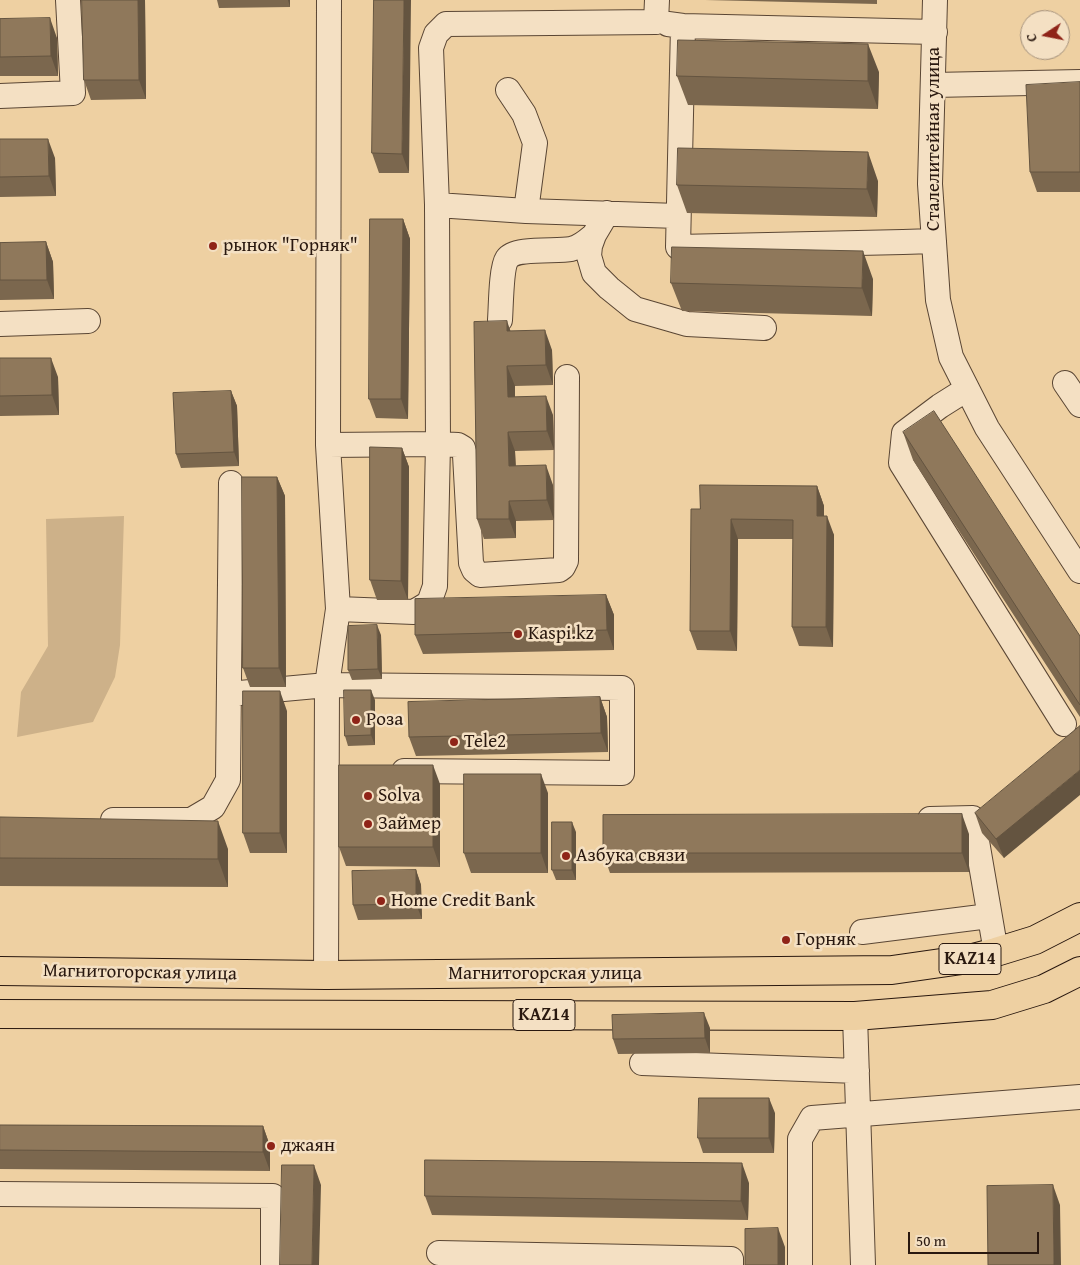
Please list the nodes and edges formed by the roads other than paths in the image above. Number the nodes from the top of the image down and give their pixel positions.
1 (68, 0) edge
2 (329, 0) edge
3 (936, 0) edge
4 (656, 11) edge
5 (683, 26) junction
6 (935, 32) junction
7 (1080, 82) edge
8 (933, 85) junction
9 (508, 90) dead end
10 (0, 96) edge
11 (436, 205) junction
12 (526, 210) junction
13 (607, 214) junction
14 (678, 216) junction
15 (594, 235) junction
16 (934, 240) junction
17 (500, 320) edge
18 (88, 321) dead end
19 (0, 324) edge
20 (764, 328) dead end
21 (566, 377) dead end
22 (1066, 383) dead end
23 (967, 389) junction
24 (1080, 405) edge
25 (438, 444) junction
26 (328, 445) junction
27 (231, 484) dead end
28 (1080, 571) edge
29 (338, 609) junction
30 (327, 685) junction
31 (229, 694) junction
32 (1064, 724) dead end
33 (386, 771) edge
34 (914, 819) edge
35 (95, 820) edge
36 (989, 916) junction
37 (1080, 916) edge
38 (862, 932) dead end
39 (996, 952) junction
40 (0, 971) edge
41 (1080, 971) edge
42 (326, 975) junction
43 (0, 1014) edge
44 (855, 1016) junction
45 (642, 1063) dead end
46 (857, 1071) junction
47 (1080, 1097) edge
48 (858, 1114) junction
49 (0, 1194) edge
50 (439, 1253) dead end
51 (482, 1259) edge
52 (273, 1265) edge
53 (731, 1265) edge
54 (800, 1265) edge
55 (863, 1265) edge

1 - 10 street
2 - 26 street
3 - 6 street, Сталелитейная улица
4 - 5 street
4 - 11 street
5 - 6 street
5 - 14 street
6 - 8 street, Сталелитейная улица
7 - 8 street
8 - 16 street, Сталелитейная улица
9 - 12 street
11 - 12 street
11 - 25 street
12 - 13 street
13 - 14 street
13 - 15 street
14 - 16 street
15 - 17 street
15 - 20 street
16 - 23 street, Сталелитейная улица
18 - 19 street
21 - 25 street
22 - 24 street
23 - 28 street, Сталелитейная улица
23 - 32 street
25 - 26 street
25 - 29 street
26 - 29 street
27 - 31 street
29 - 30 street
30 - 31 street
30 - 33 street
30 - 42 street
31 - 35 street
34 - 36 street
36 - 38 street
36 - 39 street
37 - 39 main road, Магнитогорская улица / KAZ14
39 - 42 main road, Магнитогорская улица / KAZ14
40 - 42 main road, Магнитогорская улица / KAZ14
41 - 44 main road, KAZ14
43 - 44 main road, KAZ14
44 - 46 street
45 - 46 street
46 - 48 street
47 - 48 street
48 - 54 street
48 - 55 street
49 - 52 street
50 - 51 street
51 - 53 street

